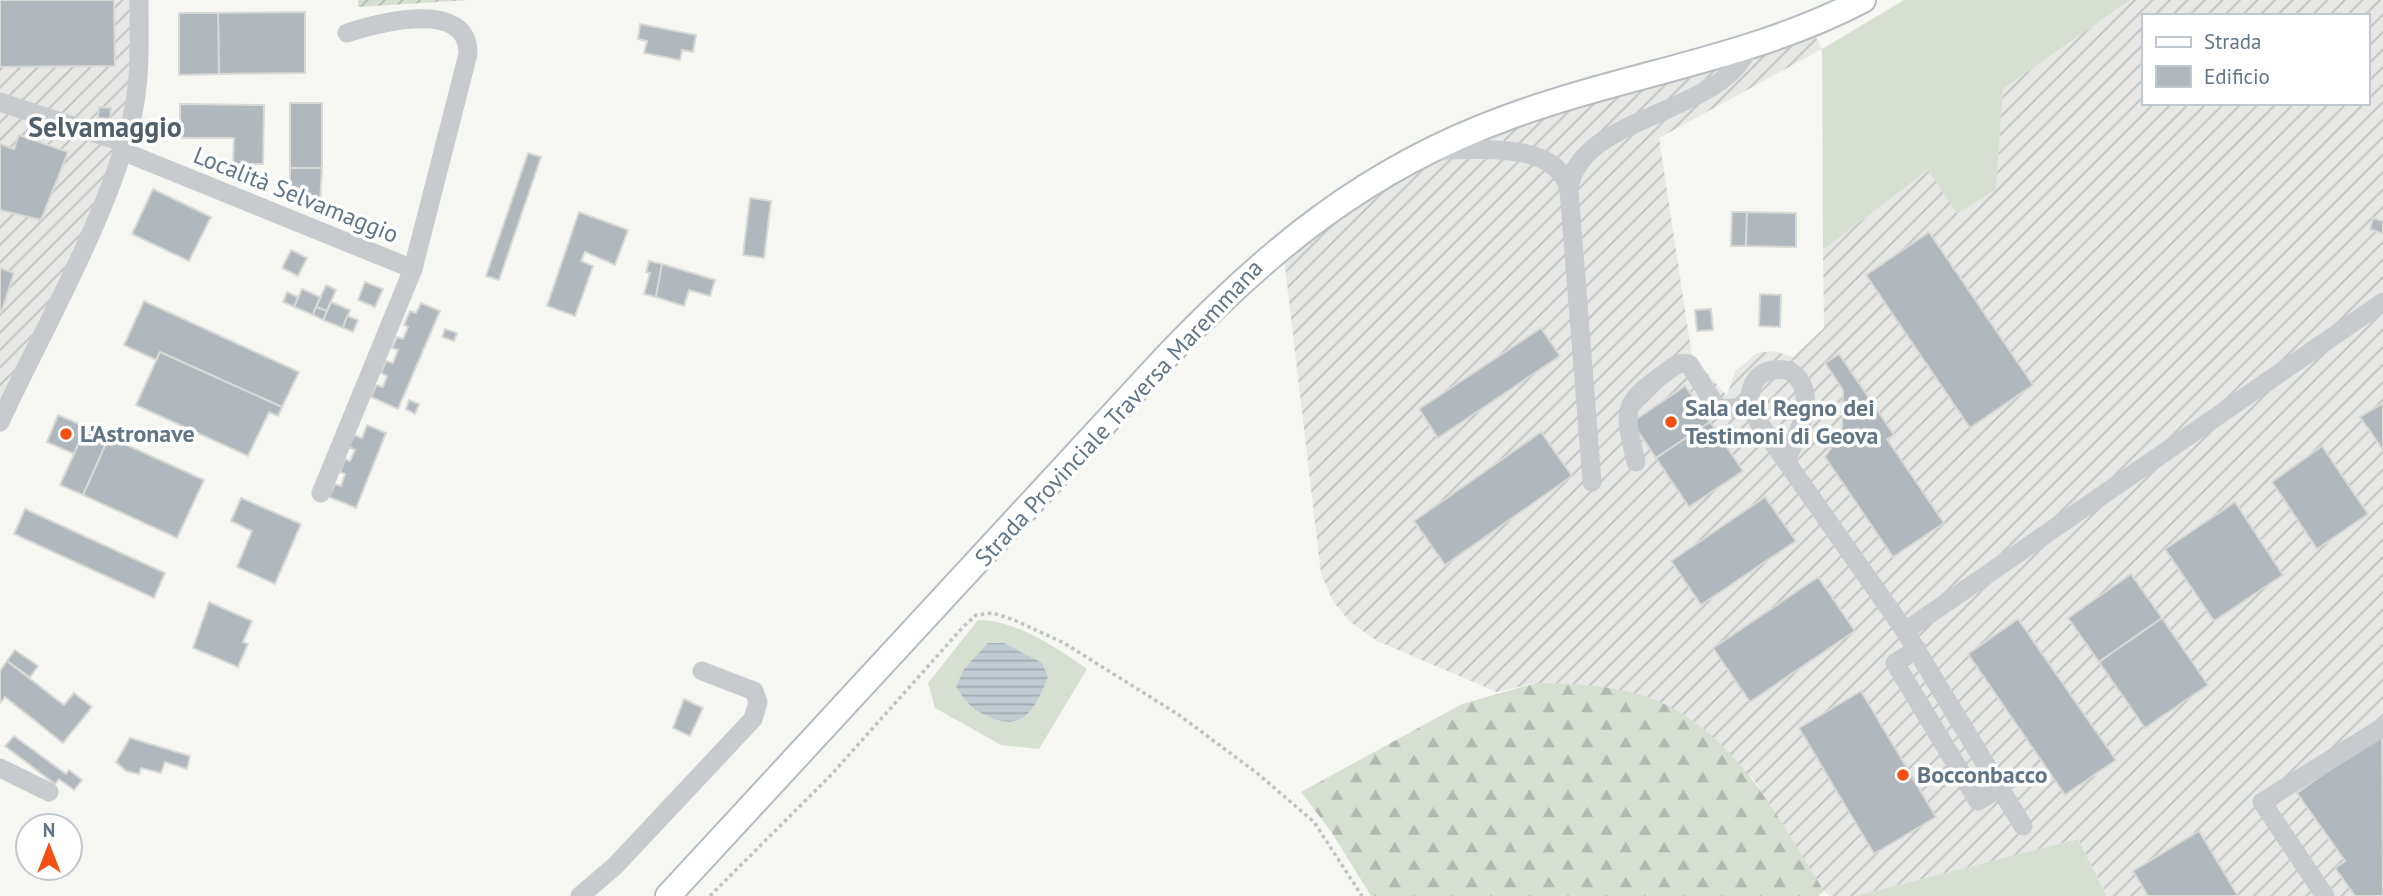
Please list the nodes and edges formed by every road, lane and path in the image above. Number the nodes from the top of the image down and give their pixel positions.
1 (139, 0) edge
2 (1863, 0) edge
3 (347, 33) dead end
4 (1749, 46) junction
5 (0, 102) edge
6 (123, 147) junction
7 (1432, 150) junction
8 (1569, 190) junction
9 (413, 270) junction
10 (2383, 302) edge
11 (1750, 407) junction
12 (0, 422) edge
13 (1786, 460) junction
14 (1636, 462) dead end
15 (1592, 482) dead end
16 (321, 493) dead end
17 (1905, 631) junction
18 (1917, 649) junction
19 (702, 671) dead end
20 (2383, 727) edge
21 (0, 768) edge
22 (2000, 788) junction
23 (49, 792) dead end
24 (2023, 826) dead end
25 (580, 896) edge
26 (668, 896) edge
27 (709, 896) edge
28 (1362, 896) edge
29 (2325, 896) edge

1 - 6 street
2 - 4 main road, Strada Provinciale Traversa Maremmana
3 - 9 street
4 - 7 main road, Strada Provinciale Traversa Maremmana
4 - 8 street
5 - 6 street, Località Selvamaggio
6 - 9 street, Località Selvamaggio
6 - 12 street
7 - 8 street
7 - 26 main road, Strada Provinciale Traversa Maremmana
8 - 15 street
9 - 16 street
10 - 17 street
11 - 13 street
11 - 13 street
11 - 14 street
13 - 17 street
17 - 18 street
18 - 22 street
18 - 22 street
19 - 25 street
20 - 29 street
21 - 23 street
22 - 24 street
27 - 28 path

